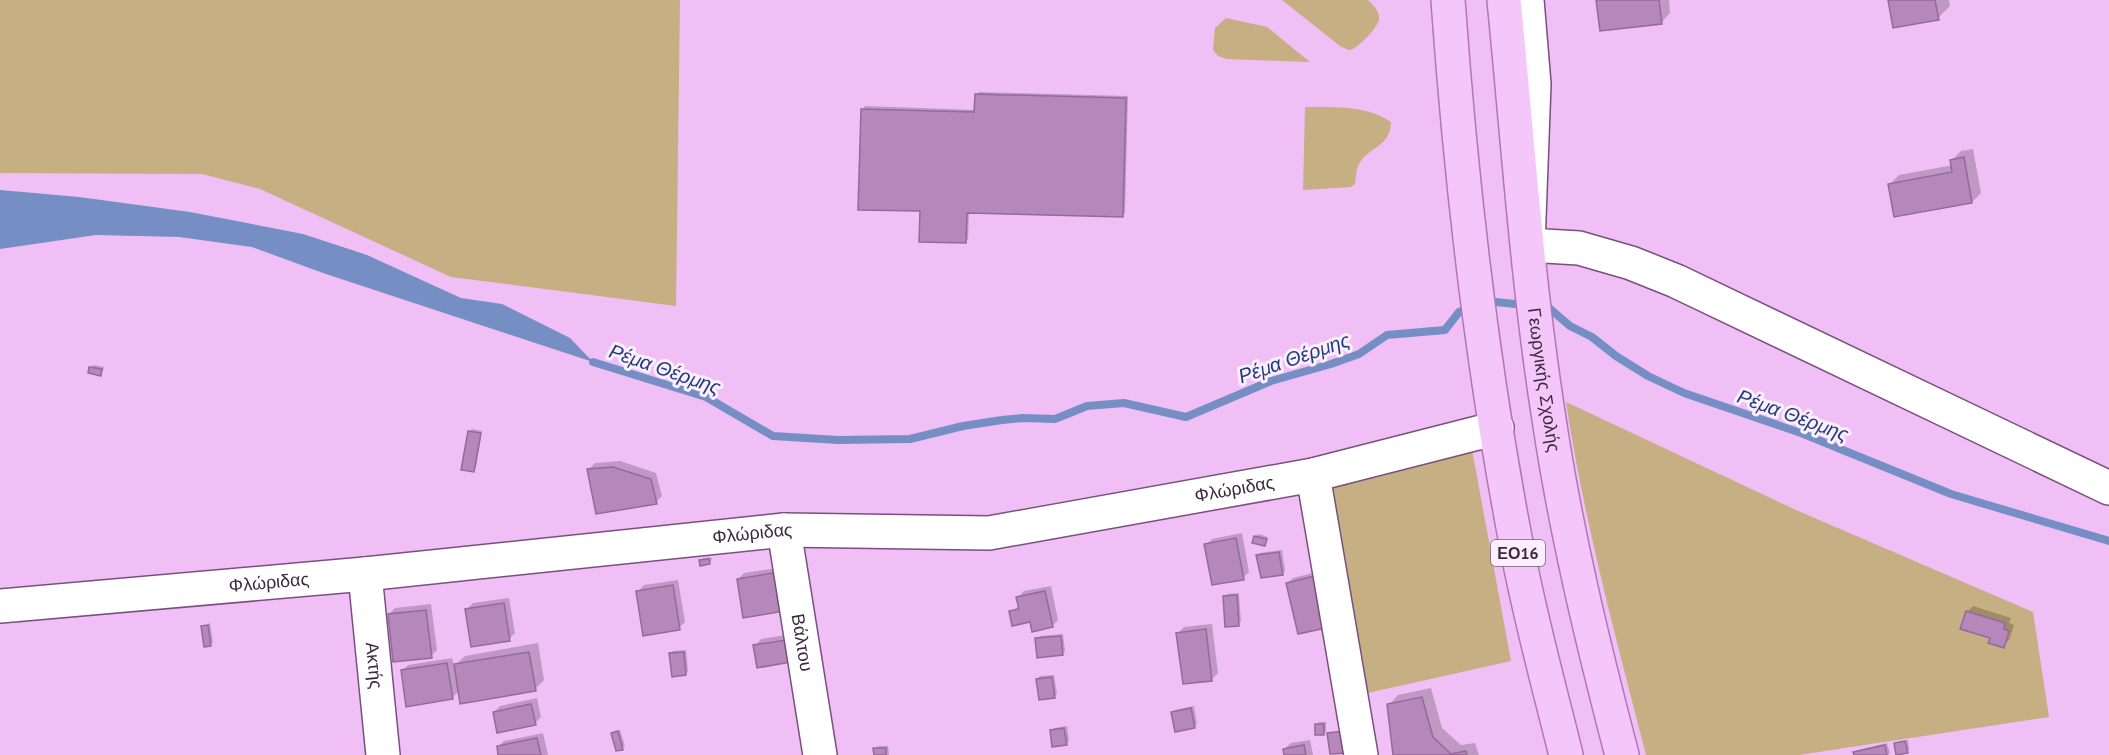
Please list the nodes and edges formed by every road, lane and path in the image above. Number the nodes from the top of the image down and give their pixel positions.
1 (1448, 0) edge
2 (1504, 0) edge
3 (1527, 0) edge
4 (1529, 255) junction
5 (1497, 428) junction
6 (1313, 475) junction
7 (2109, 488) edge
8 (784, 530) junction
9 (365, 574) junction
10 (0, 606) edge
11 (383, 755) edge
12 (820, 755) edge
13 (1361, 755) edge
14 (1566, 755) edge
15 (1622, 755) edge

1 - 5 main road, ΕΟ16
2 - 4 main road, Γεωργικής Σχολής / ΕΟ16
3 - 4 street
4 - 7 street
4 - 15 main road, Γεωργικής Σχολής / ΕΟ16
5 - 6 street, Φλώριδας
5 - 14 main road, ΕΟ16
6 - 8 street, Φλώριδας
6 - 13 street
8 - 9 street, Φλώριδας
8 - 12 street, Βάλτου
9 - 10 street, Φλώριδας
9 - 11 street, Ακτής

